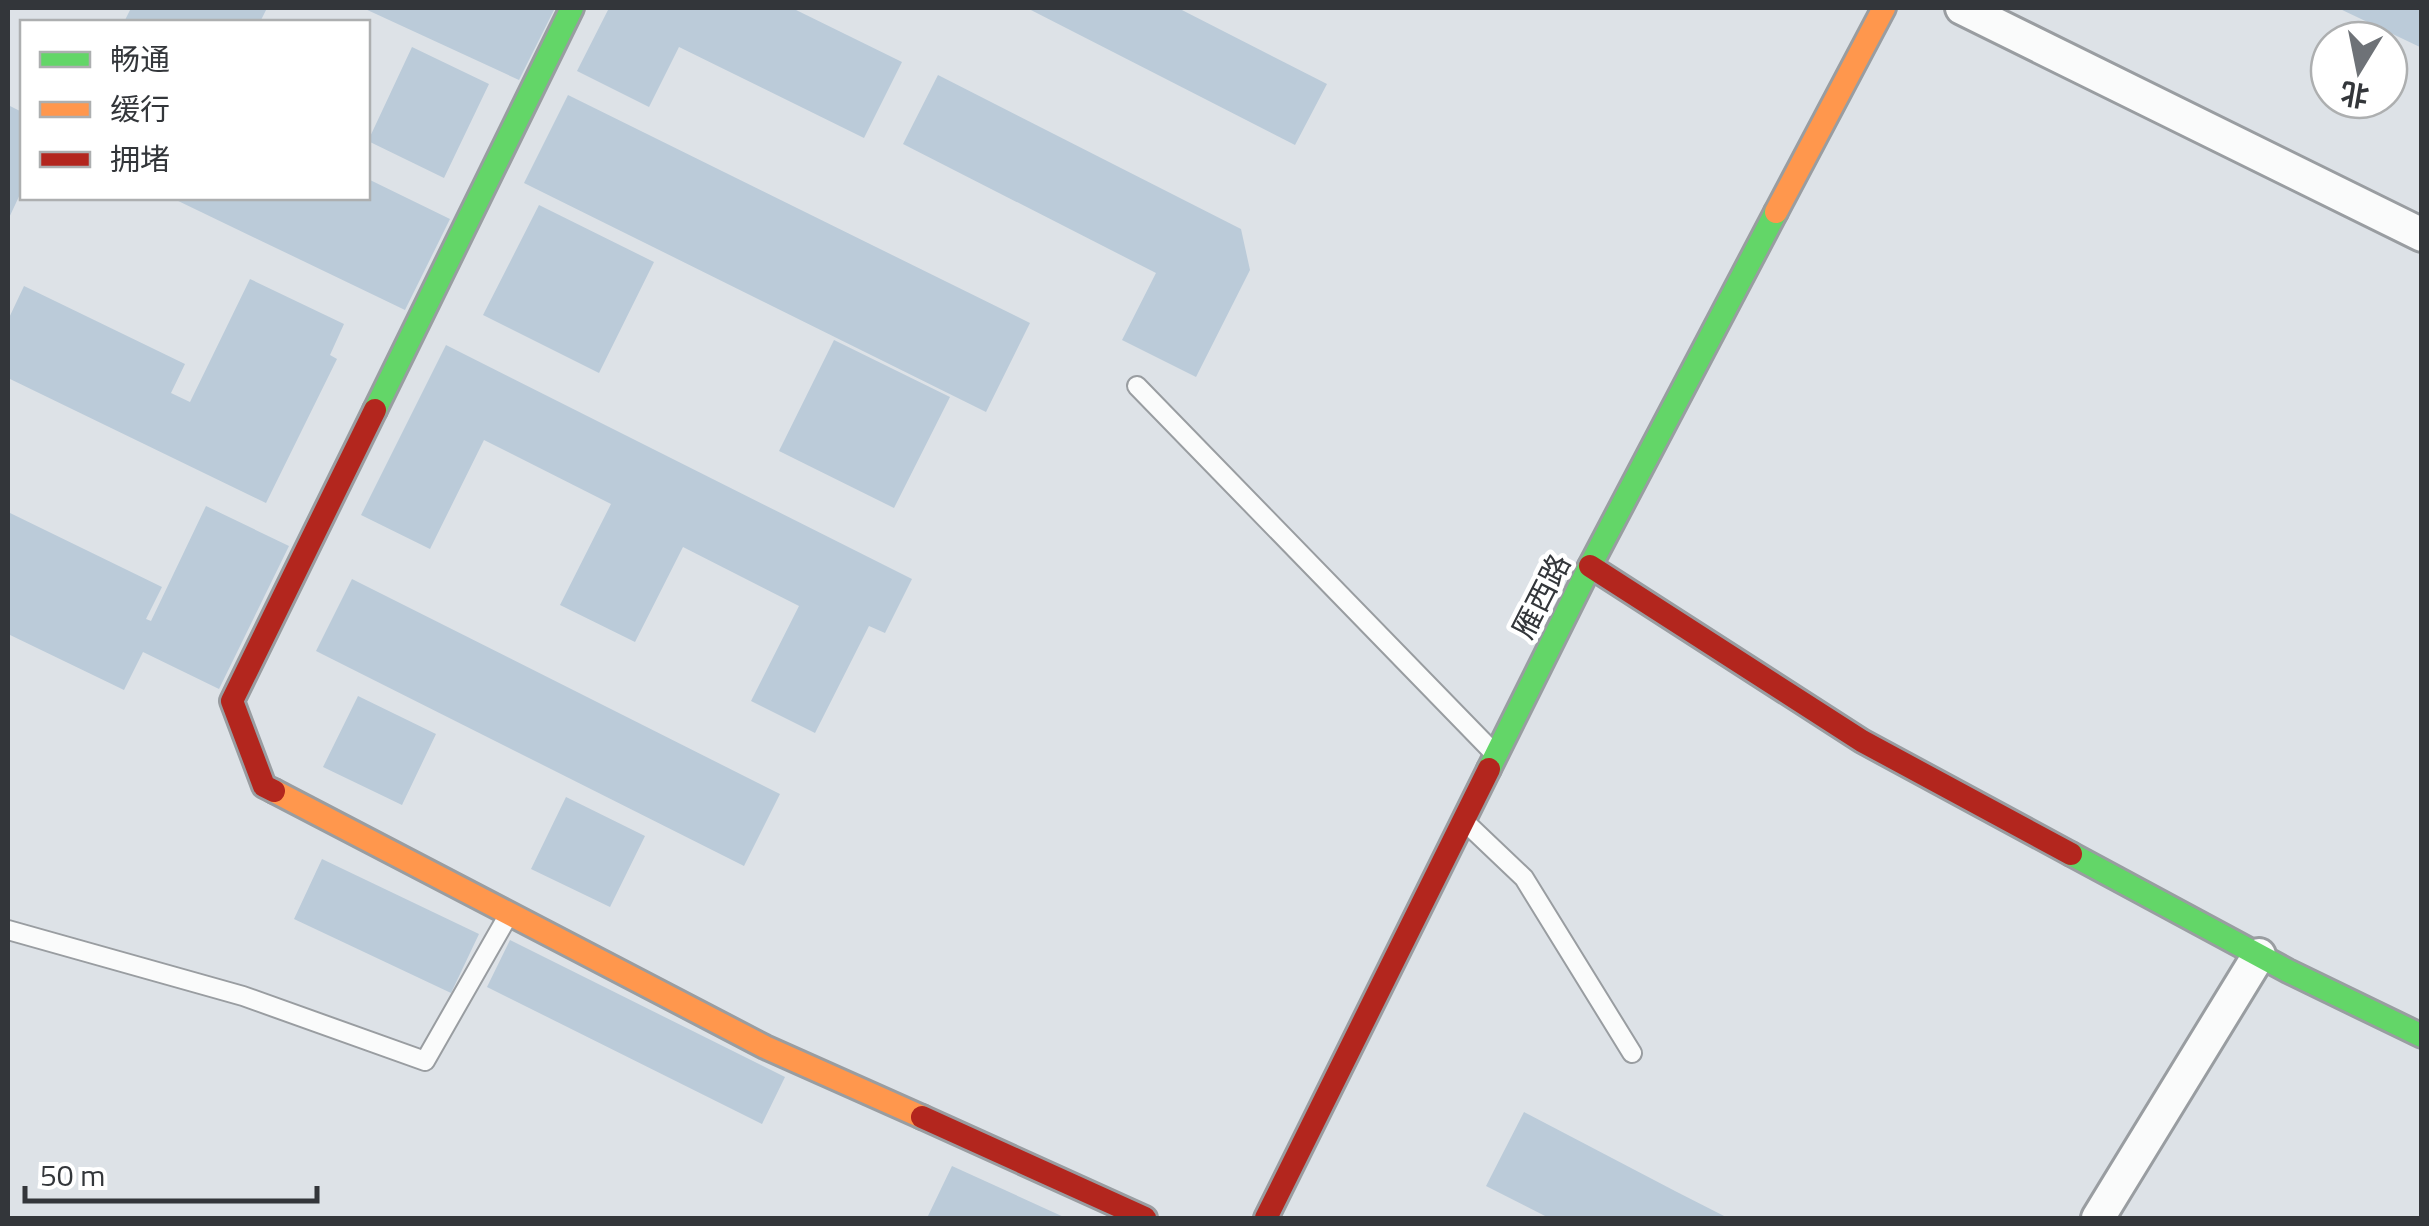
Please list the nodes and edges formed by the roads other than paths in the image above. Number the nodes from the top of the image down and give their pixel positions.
1 (572, 8) edge
2 (1884, 8) edge
3 (1962, 8) edge
4 (2422, 235) edge
5 (1138, 386) dead end
6 (1590, 566) junction
7 (1496, 754) junction
8 (1463, 820) junction
9 (509, 914) junction
10 (8, 930) edge
11 (2259, 955) junction
12 (2422, 1036) edge
13 (1632, 1053) dead end
14 (1146, 1218) edge
15 (1266, 1218) edge
16 (2098, 1218) edge

1 - 9 street
2 - 6 street, 雁西路
3 - 4 street
5 - 7 lane
6 - 7 street, 雁西路
6 - 11 street
7 - 8 street, 雁西路
8 - 13 lane
8 - 15 street, 雁西路
9 - 10 lane
9 - 14 street
11 - 12 street
11 - 16 street

